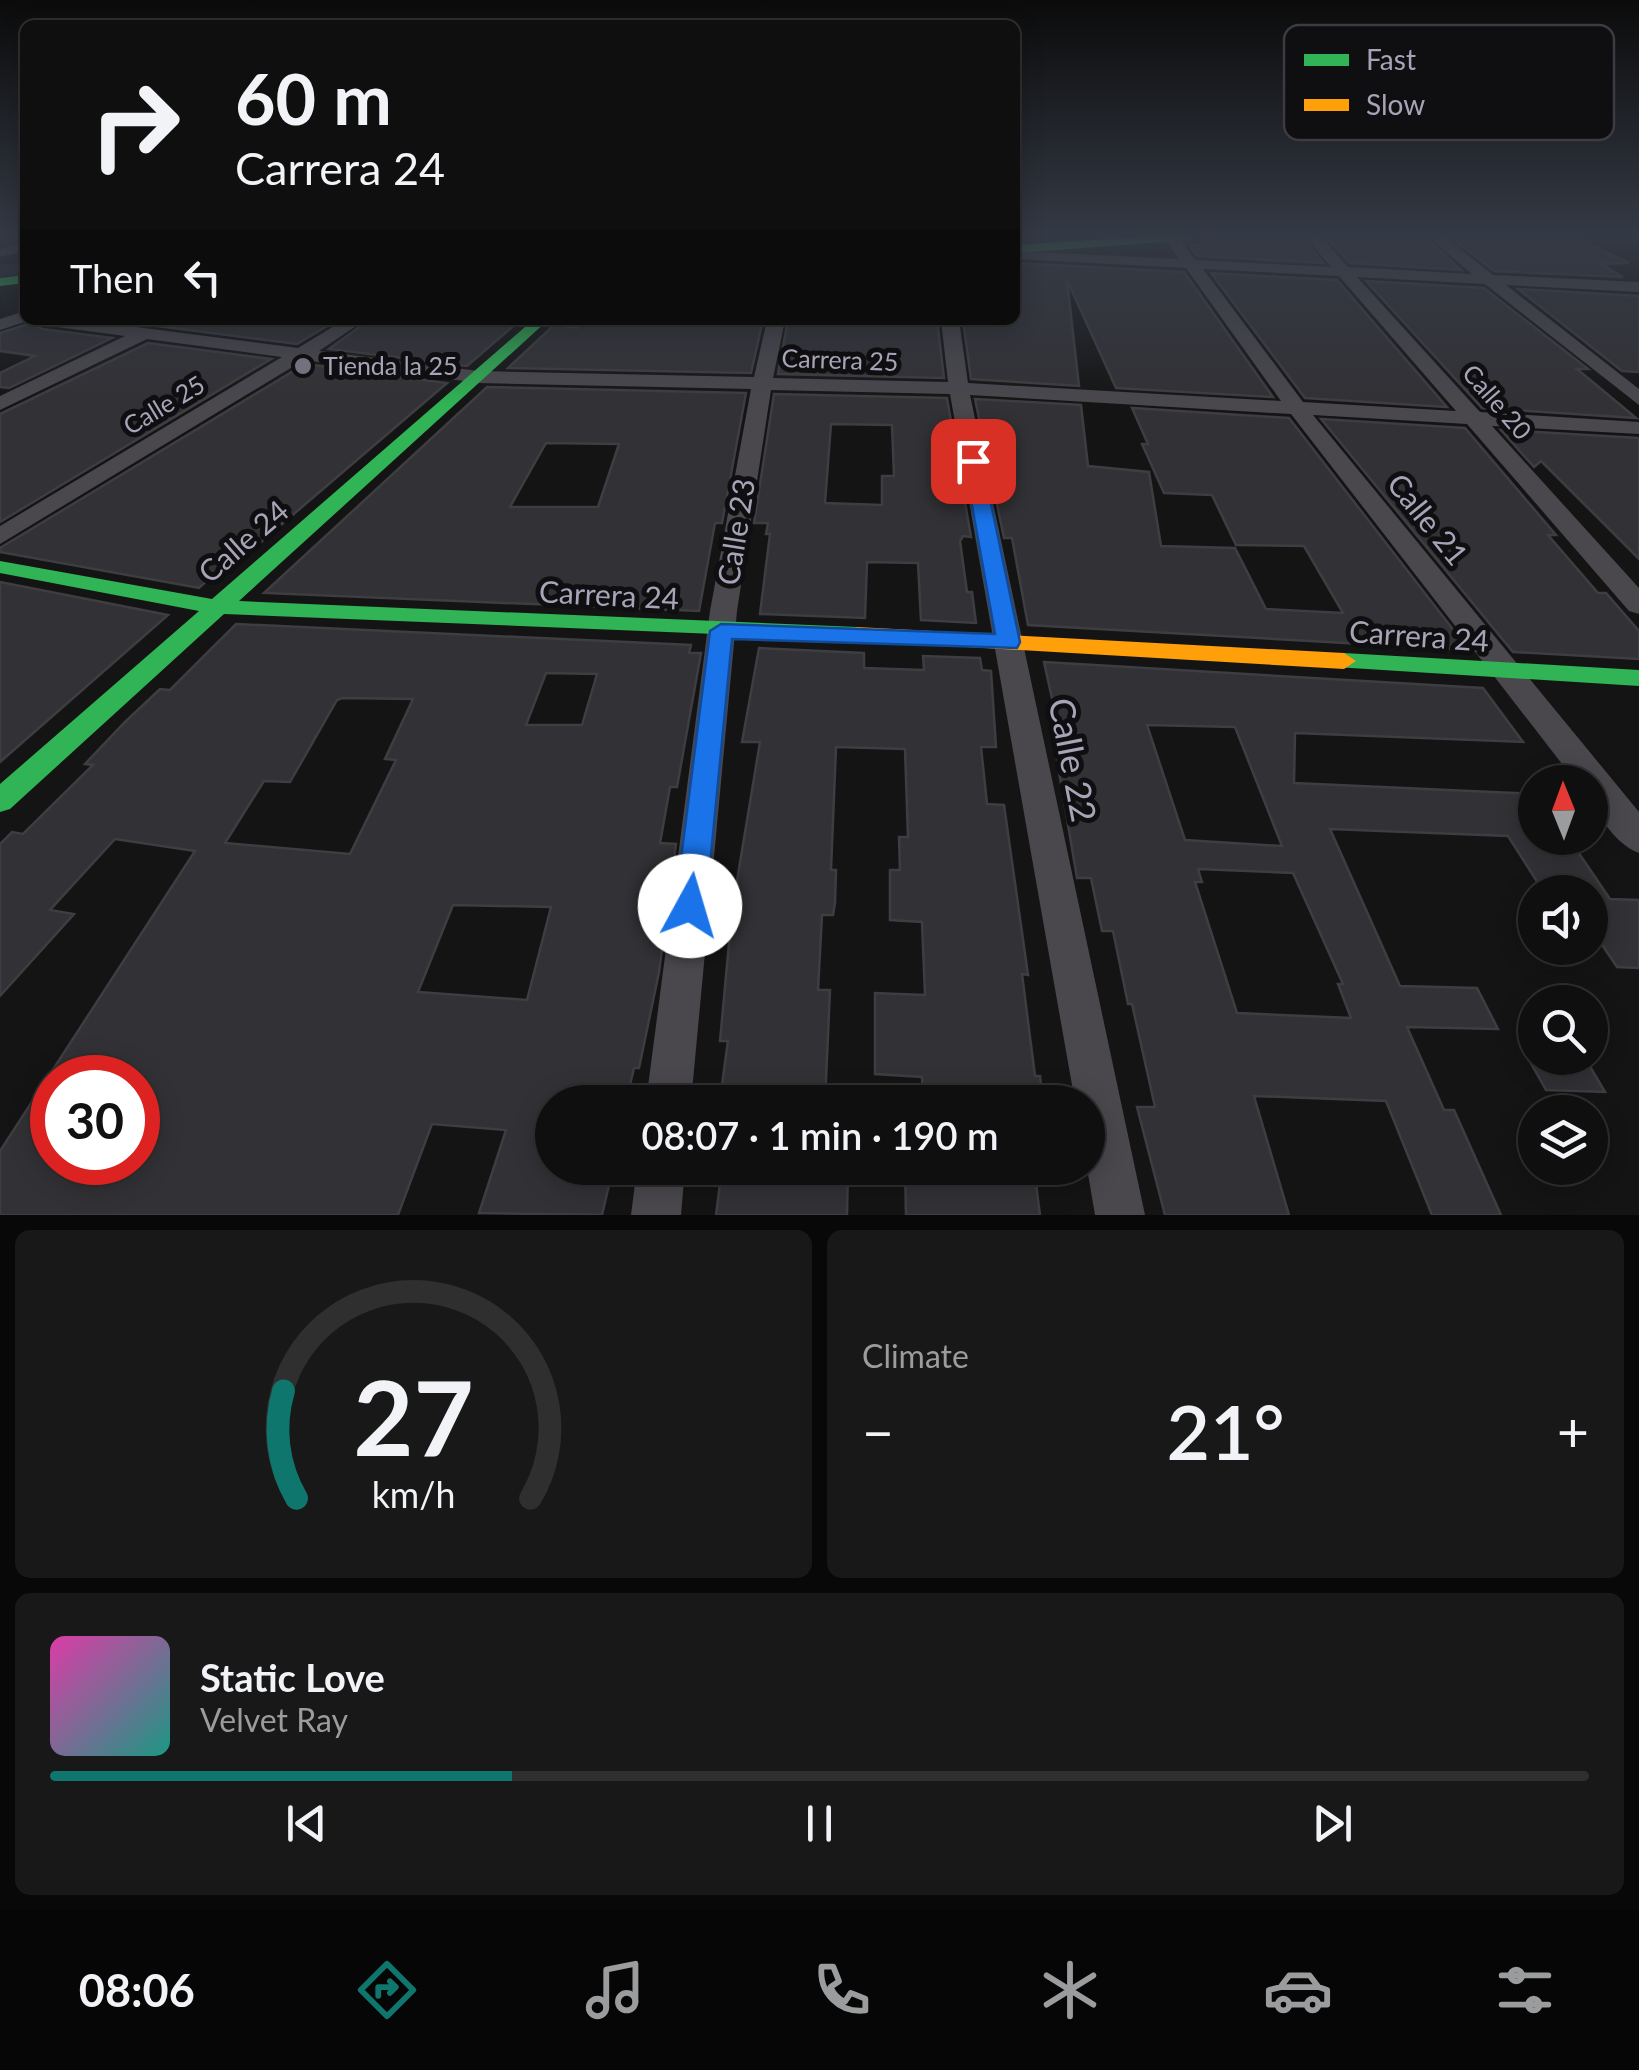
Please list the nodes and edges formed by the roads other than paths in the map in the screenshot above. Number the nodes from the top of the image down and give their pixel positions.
1 (1213, 294) edge
2 (1365, 294) edge
3 (1511, 294) edge
4 (81, 325) edge
5 (162, 325) edge
6 (348, 325) edge
7 (530, 325) edge
8 (775, 325) edge
9 (951, 325) edge
10 (144, 333) junction
11 (302, 354) junction
12 (479, 376) junction
13 (761, 383) junction
14 (959, 388) junction
15 (1639, 399) edge
16 (0, 404) edge
17 (1296, 408) junction
18 (1476, 419) junction
19 (1639, 428) edge
20 (0, 536) edge
21 (0, 567) edge
22 (1639, 605) edge
23 (215, 608) junction
24 (721, 631) junction
25 (1008, 642) junction
26 (1508, 673) junction
27 (1639, 678) edge
28 (0, 800) edge
29 (1639, 838) edge
30 (670, 1085) edge
31 (659, 1185) edge
32 (656, 1215) edge
33 (1120, 1215) edge

1 - 17 street, Calle 21
2 - 18 street, Calle 20
3 - 15 street
4 - 10 street, Carrera 25
5 - 10 street
6 - 11 street, Calle 25
7 - 12 street, Calle 24
8 - 13 street, Calle 23
9 - 14 street, Calle 22
10 - 11 street, Carrera 25
10 - 16 street
11 - 12 street, Carrera 25
11 - 20 street, Calle 25
12 - 13 street, Carrera 25
12 - 23 street, Calle 24
13 - 14 street, Carrera 25
13 - 24 street, Calle 23
14 - 17 street, Carrera 25
14 - 25 street, Calle 22
17 - 18 street, Carrera 25
17 - 26 street, Calle 21
18 - 19 street, Carrera 25
18 - 22 street, Calle 20
21 - 23 street, Carrera 24
23 - 24 street, Carrera 24
23 - 28 street, Calle 24
24 - 25 street, Carrera 24
24 - 30 street, Calle 23
25 - 26 street, Carrera 24
25 - 33 street, Calle 22
26 - 27 street, Carrera 24
26 - 29 street, Calle 21
31 - 32 street

